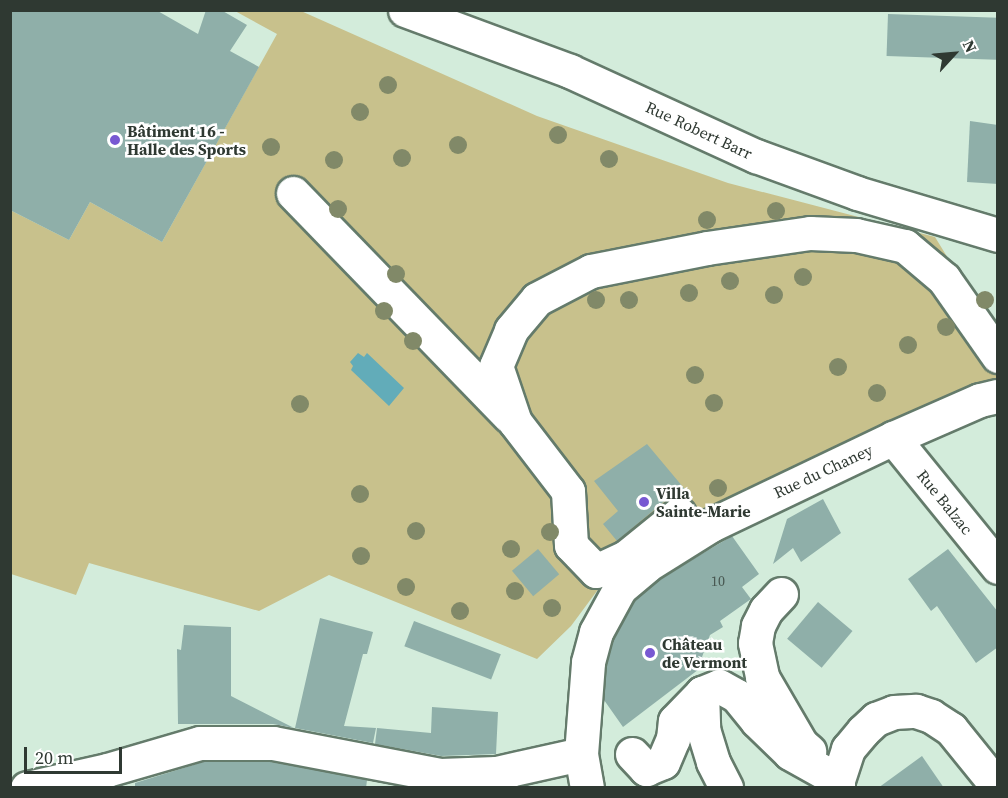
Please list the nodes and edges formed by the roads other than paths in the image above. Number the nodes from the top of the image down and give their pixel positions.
1 (405, 10) edge
2 (293, 193) dead end
3 (998, 235) edge
4 (998, 356) edge
5 (998, 396) edge
6 (514, 422) junction
7 (893, 438) junction
8 (679, 514) dead end
9 (998, 567) edge
10 (781, 594) dead end
11 (702, 693) junction
12 (581, 754) junction
13 (632, 754) dead end
14 (838, 784) edge
15 (998, 787) edge
16 (27, 788) edge
17 (587, 788) edge
18 (726, 788) edge

1 - 3 street, Rue Robert Barr
2 - 6 street
4 - 6 street
5 - 7 street, Rue du Chaney
6 - 8 street
7 - 9 street, Rue Balzac
7 - 12 street, Rue du Chaney
10 - 14 street
11 - 13 street
11 - 14 street
11 - 18 street
12 - 16 street
12 - 17 street, Rue du Chaney
14 - 15 street

